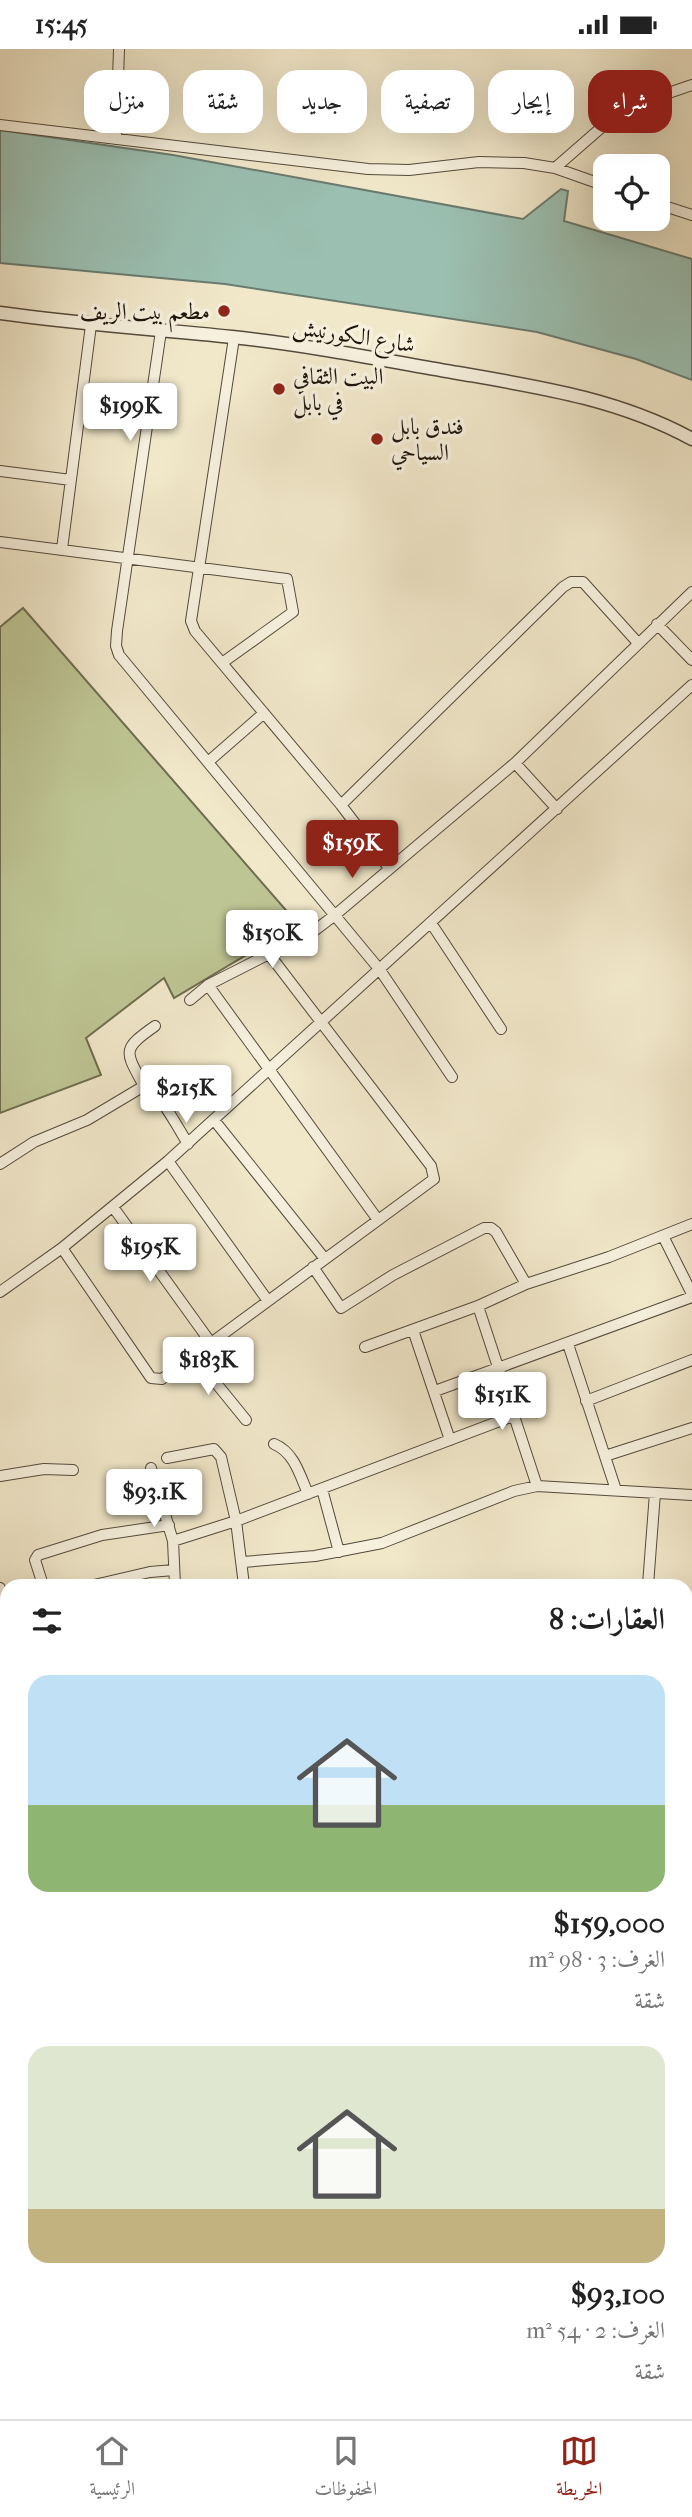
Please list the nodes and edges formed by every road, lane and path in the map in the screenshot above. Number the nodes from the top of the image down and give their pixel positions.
1 (119, 49) edge
2 (692, 85) edge
3 (0, 125) edge
4 (116, 139) junction
5 (555, 169) junction
6 (593, 182) edge
7 (670, 208) edge
8 (692, 215) edge
9 (0, 313) edge
10 (91, 325) junction
11 (161, 331) junction
12 (234, 338) junction
13 (692, 439) edge
14 (0, 471) edge
15 (71, 480) junction
16 (0, 542) edge
17 (62, 549) junction
18 (129, 559) junction
19 (198, 568) junction
20 (692, 592) edge
21 (657, 624) junction
22 (638, 643) junction
23 (692, 660) edge
24 (222, 663) junction
25 (692, 685) edge
26 (264, 713) junction
27 (208, 762) junction
28 (515, 763) junction
29 (341, 805) junction
30 (557, 809) junction
31 (389, 868) junction
32 (335, 915) junction
33 (431, 923) junction
34 (269, 954) junction
35 (380, 970) junction
36 (208, 985) junction
37 (190, 1000) dead end
38 (321, 1023) junction
39 (155, 1026) dead end
40 (501, 1029) dead end
41 (270, 1070) junction
42 (452, 1077) dead end
43 (144, 1086) junction
44 (214, 1120) junction
45 (188, 1144) junction
46 (168, 1161) junction
47 (0, 1164) edge
48 (113, 1206) junction
49 (378, 1220) junction
50 (692, 1224) edge
51 (663, 1236) junction
52 (62, 1248) junction
53 (325, 1259) junction
54 (313, 1267) junction
55 (526, 1284) junction
56 (0, 1292) edge
57 (692, 1296) edge
58 (268, 1301) junction
59 (478, 1306) junction
60 (413, 1330) junction
61 (211, 1343) junction
62 (568, 1344) junction
63 (365, 1347) dead end
64 (194, 1356) junction
65 (692, 1360) edge
66 (499, 1369) junction
67 (435, 1391) junction
68 (586, 1401) junction
69 (513, 1416) junction
70 (246, 1420) dead end
71 (692, 1428) edge
72 (450, 1440) junction
73 (274, 1444) dead end
74 (605, 1456) junction
75 (167, 1458) dead end
76 (151, 1468) dead end
77 (73, 1470) dead end
78 (0, 1476) edge
79 (537, 1486) junction
80 (321, 1489) junction
81 (617, 1490) junction
82 (655, 1493) junction
83 (308, 1494) junction
84 (692, 1495) edge
85 (236, 1521) junction
86 (169, 1525) junction
87 (173, 1541) junction
88 (339, 1552) junction
89 (243, 1562) junction
90 (174, 1570) junction
91 (41, 1579) edge
92 (119, 1579) edge
93 (175, 1579) edge
94 (244, 1579) edge
95 (648, 1579) edge

1 - 4 street
2 - 5 street
3 - 4 street
4 - 5 street
5 - 6 street
7 - 8 street
9 - 10 street, شارع الكورنيش
10 - 11 street, شارع الكورنيش
10 - 15 street
11 - 12 street, شارع الكورنيش
11 - 18 street
12 - 13 street, شارع الكورنيش
12 - 19 street
14 - 15 street
15 - 17 street
16 - 17 street
17 - 18 street
18 - 19 street
18 - 27 street
19 - 24 street
19 - 24 street
20 - 21 street
21 - 22 street
21 - 23 street
22 - 28 street
22 - 29 street
24 - 26 street
25 - 30 street
26 - 27 street
26 - 29 street
27 - 32 street
28 - 30 street
28 - 31 street
29 - 31 street
30 - 33 street
31 - 32 street
32 - 34 street
32 - 35 street
33 - 35 street
33 - 40 street
34 - 36 street
34 - 38 street
35 - 38 street
35 - 42 street
36 - 37 street
36 - 41 street
38 - 41 street
38 - 49 street
39 - 43 street
41 - 44 street
41 - 49 street
43 - 45 street
43 - 47 street
44 - 45 street
44 - 53 street
45 - 46 street
46 - 48 street
46 - 58 street
48 - 52 street
48 - 61 street
49 - 53 street
50 - 51 street
51 - 55 street
51 - 57 street
52 - 56 street
52 - 64 street
53 - 54 street
54 - 55 street
54 - 58 street
55 - 59 street
57 - 62 street
58 - 61 street
59 - 60 street
59 - 66 street
60 - 63 street
60 - 67 street
61 - 64 street
62 - 66 street
62 - 68 street
64 - 70 street
65 - 68 street
66 - 67 street
66 - 69 street
67 - 72 street
68 - 74 street
69 - 72 street
69 - 79 street
71 - 74 street
72 - 80 street
73 - 83 street
74 - 81 street
75 - 85 street
76 - 86 street
77 - 78 street
79 - 81 street
79 - 88 street
80 - 83 street
80 - 88 street
81 - 82 street
82 - 84 street
82 - 95 street
83 - 85 street
85 - 87 street
85 - 89 street
86 - 87 street
86 - 91 street
87 - 90 street
88 - 89 street
89 - 94 street
90 - 92 street
90 - 93 street

